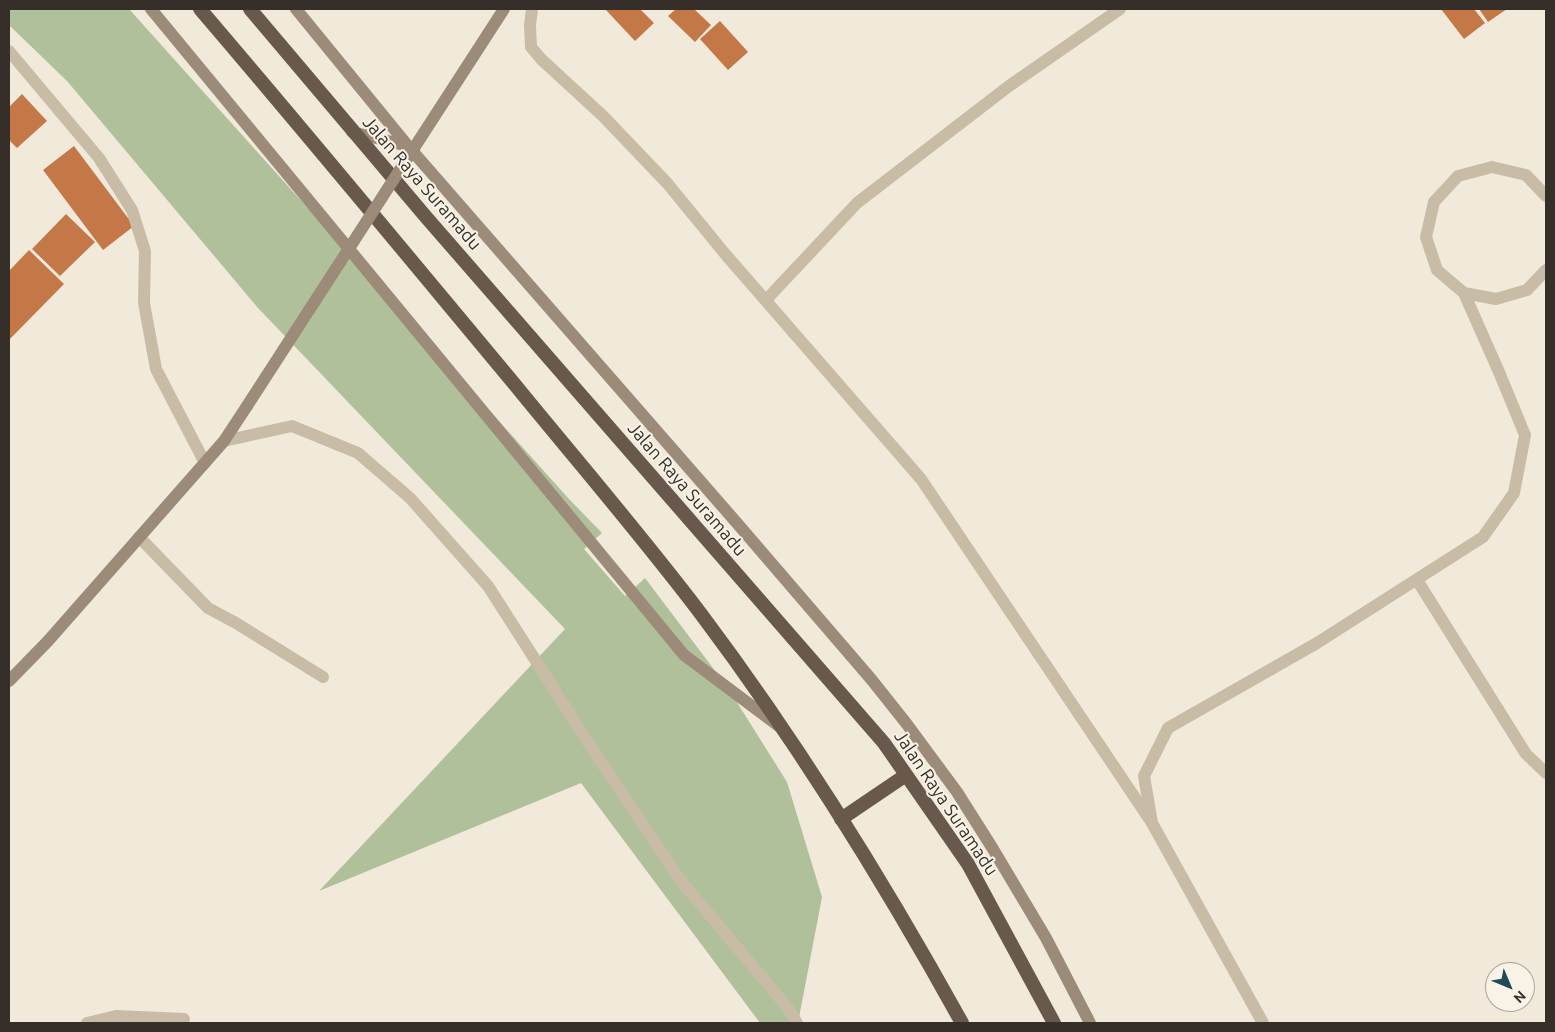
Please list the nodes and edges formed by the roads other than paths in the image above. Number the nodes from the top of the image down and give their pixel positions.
1 (151, 9) edge
2 (200, 9) edge
3 (250, 9) edge
4 (296, 9) edge
5 (504, 9) edge
6 (532, 9) edge
7 (1120, 9) edge
8 (9, 50) edge
9 (352, 132) junction
10 (408, 146) junction
11 (1546, 196) edge
12 (1546, 270) edge
13 (1464, 293) junction
14 (766, 300) junction
15 (224, 441) junction
16 (205, 462) junction
17 (139, 537) junction
18 (1417, 580) junction
19 (323, 678) dead end
20 (9, 682) edge
21 (782, 729) junction
22 (1546, 773) edge
23 (906, 775) junction
24 (841, 820) junction
25 (1152, 823) junction
26 (184, 1019) dead end
27 (87, 1023) edge
28 (797, 1023) edge
29 (962, 1023) edge
30 (1054, 1023) edge
31 (1090, 1023) edge
32 (1263, 1023) edge

1 - 21 main road
2 - 21 highway
3 - 9 highway, Jalan Raya Suramadu
4 - 10 main road, Jalan Raya Suramadu
5 - 15 main road, bridge
6 - 14 street
7 - 14 street
8 - 16 street
9 - 10 main road
9 - 23 highway, Jalan Raya Suramadu
10 - 31 main road, Jalan Raya Suramadu
11 - 13 street
12 - 13 street
13 - 18 street
14 - 25 street
15 - 16 main road
15 - 28 street
16 - 17 main road
17 - 19 street
17 - 20 main road
18 - 22 street
18 - 25 street
21 - 24 highway
23 - 24 highway
23 - 30 highway, Jalan Raya Suramadu
24 - 29 highway
25 - 32 street
26 - 27 street

